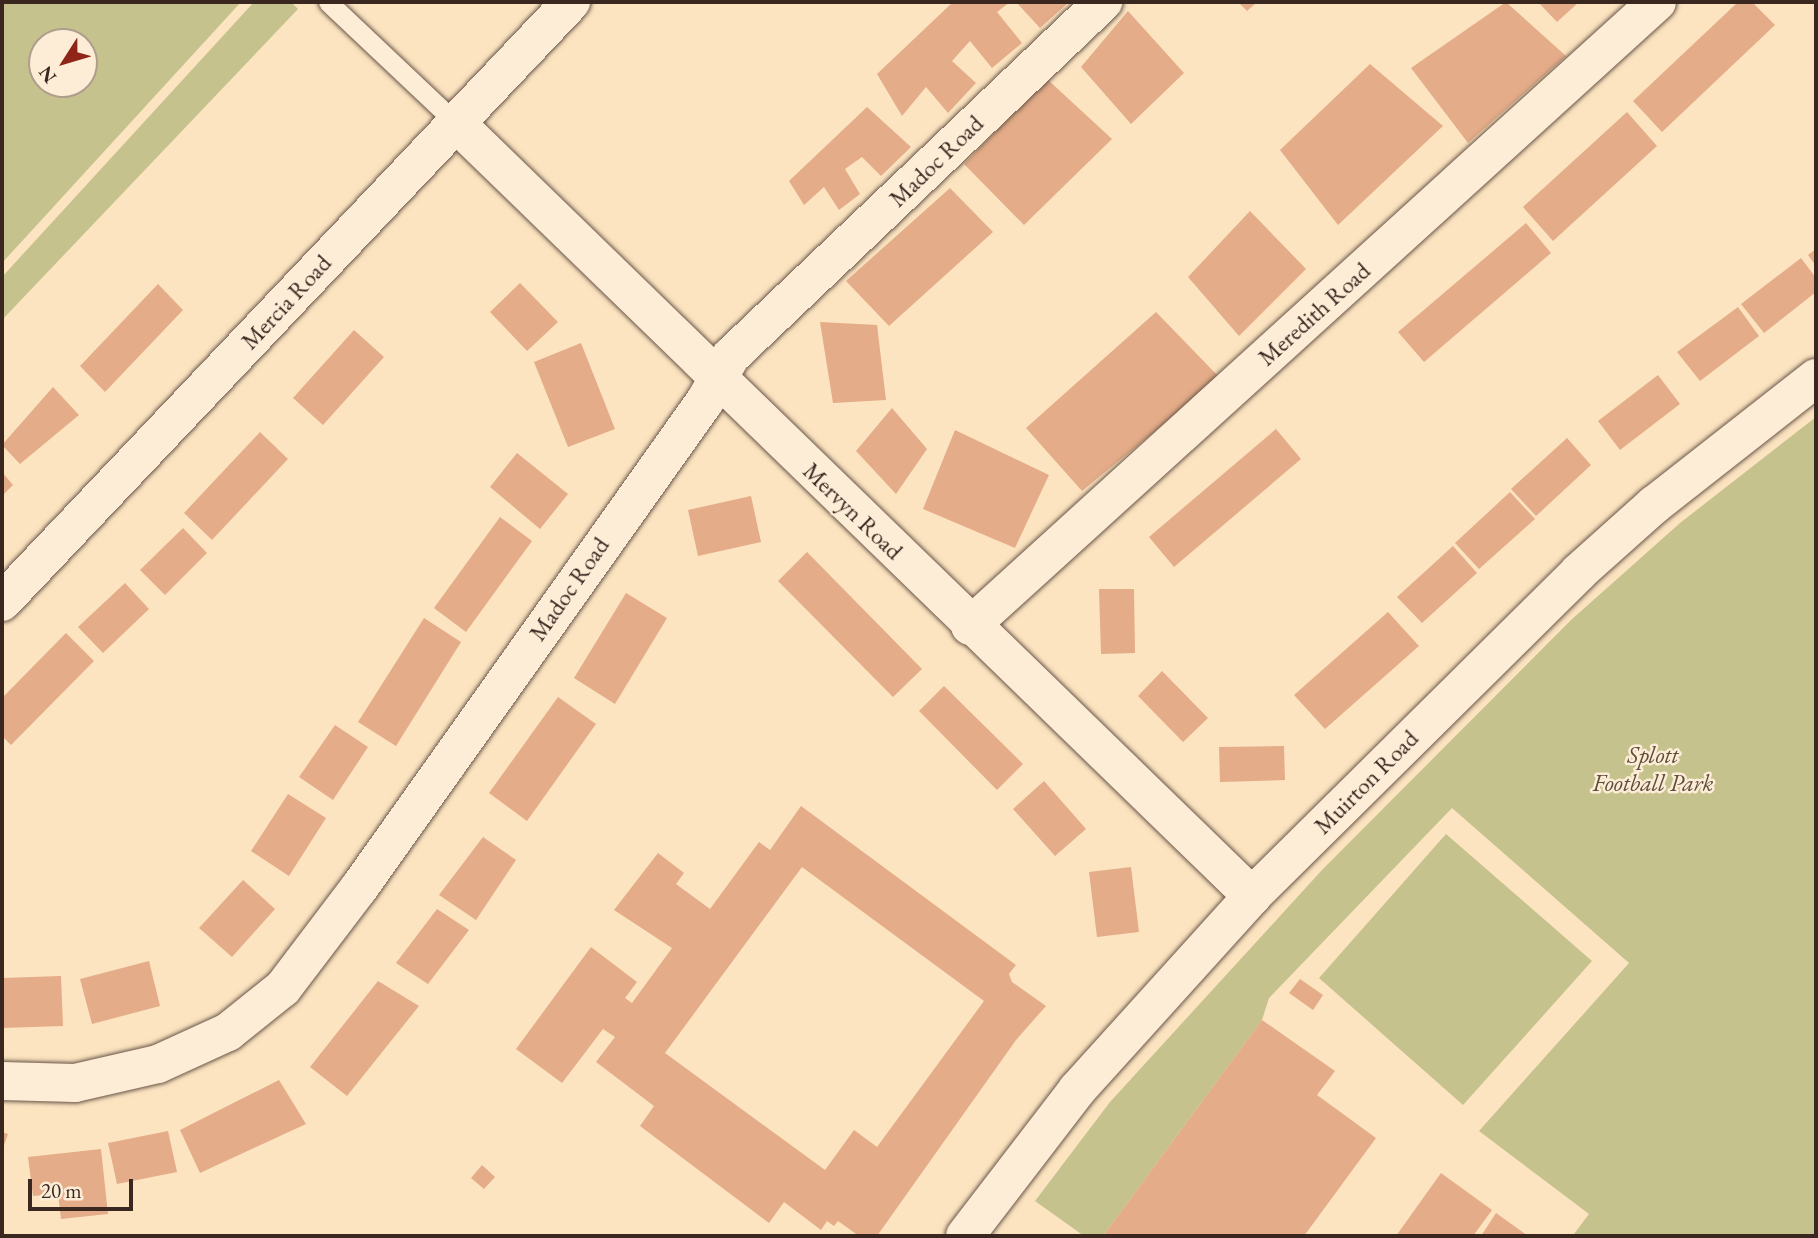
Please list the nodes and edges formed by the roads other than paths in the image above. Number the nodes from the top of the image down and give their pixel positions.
1 (328, 2) edge
2 (571, 2) edge
3 (1103, 2) edge
4 (1657, 2) edge
5 (456, 123) junction
6 (1816, 378) edge
7 (718, 380) junction
8 (2, 602) edge
9 (970, 626) junction
10 (1252, 896) junction
11 (2, 1081) edge
12 (965, 1236) edge

1 - 5 lane
2 - 5 street, Mercia Road
3 - 7 street, Madoc Road
4 - 9 street, Meredith Road
5 - 7 street, Mervyn Road
5 - 8 street, Mercia Road
6 - 10 street, Muirton Road
7 - 9 street, Mervyn Road
7 - 11 street, Madoc Road
9 - 10 street, Mervyn Road
10 - 12 street, Muirton Road

